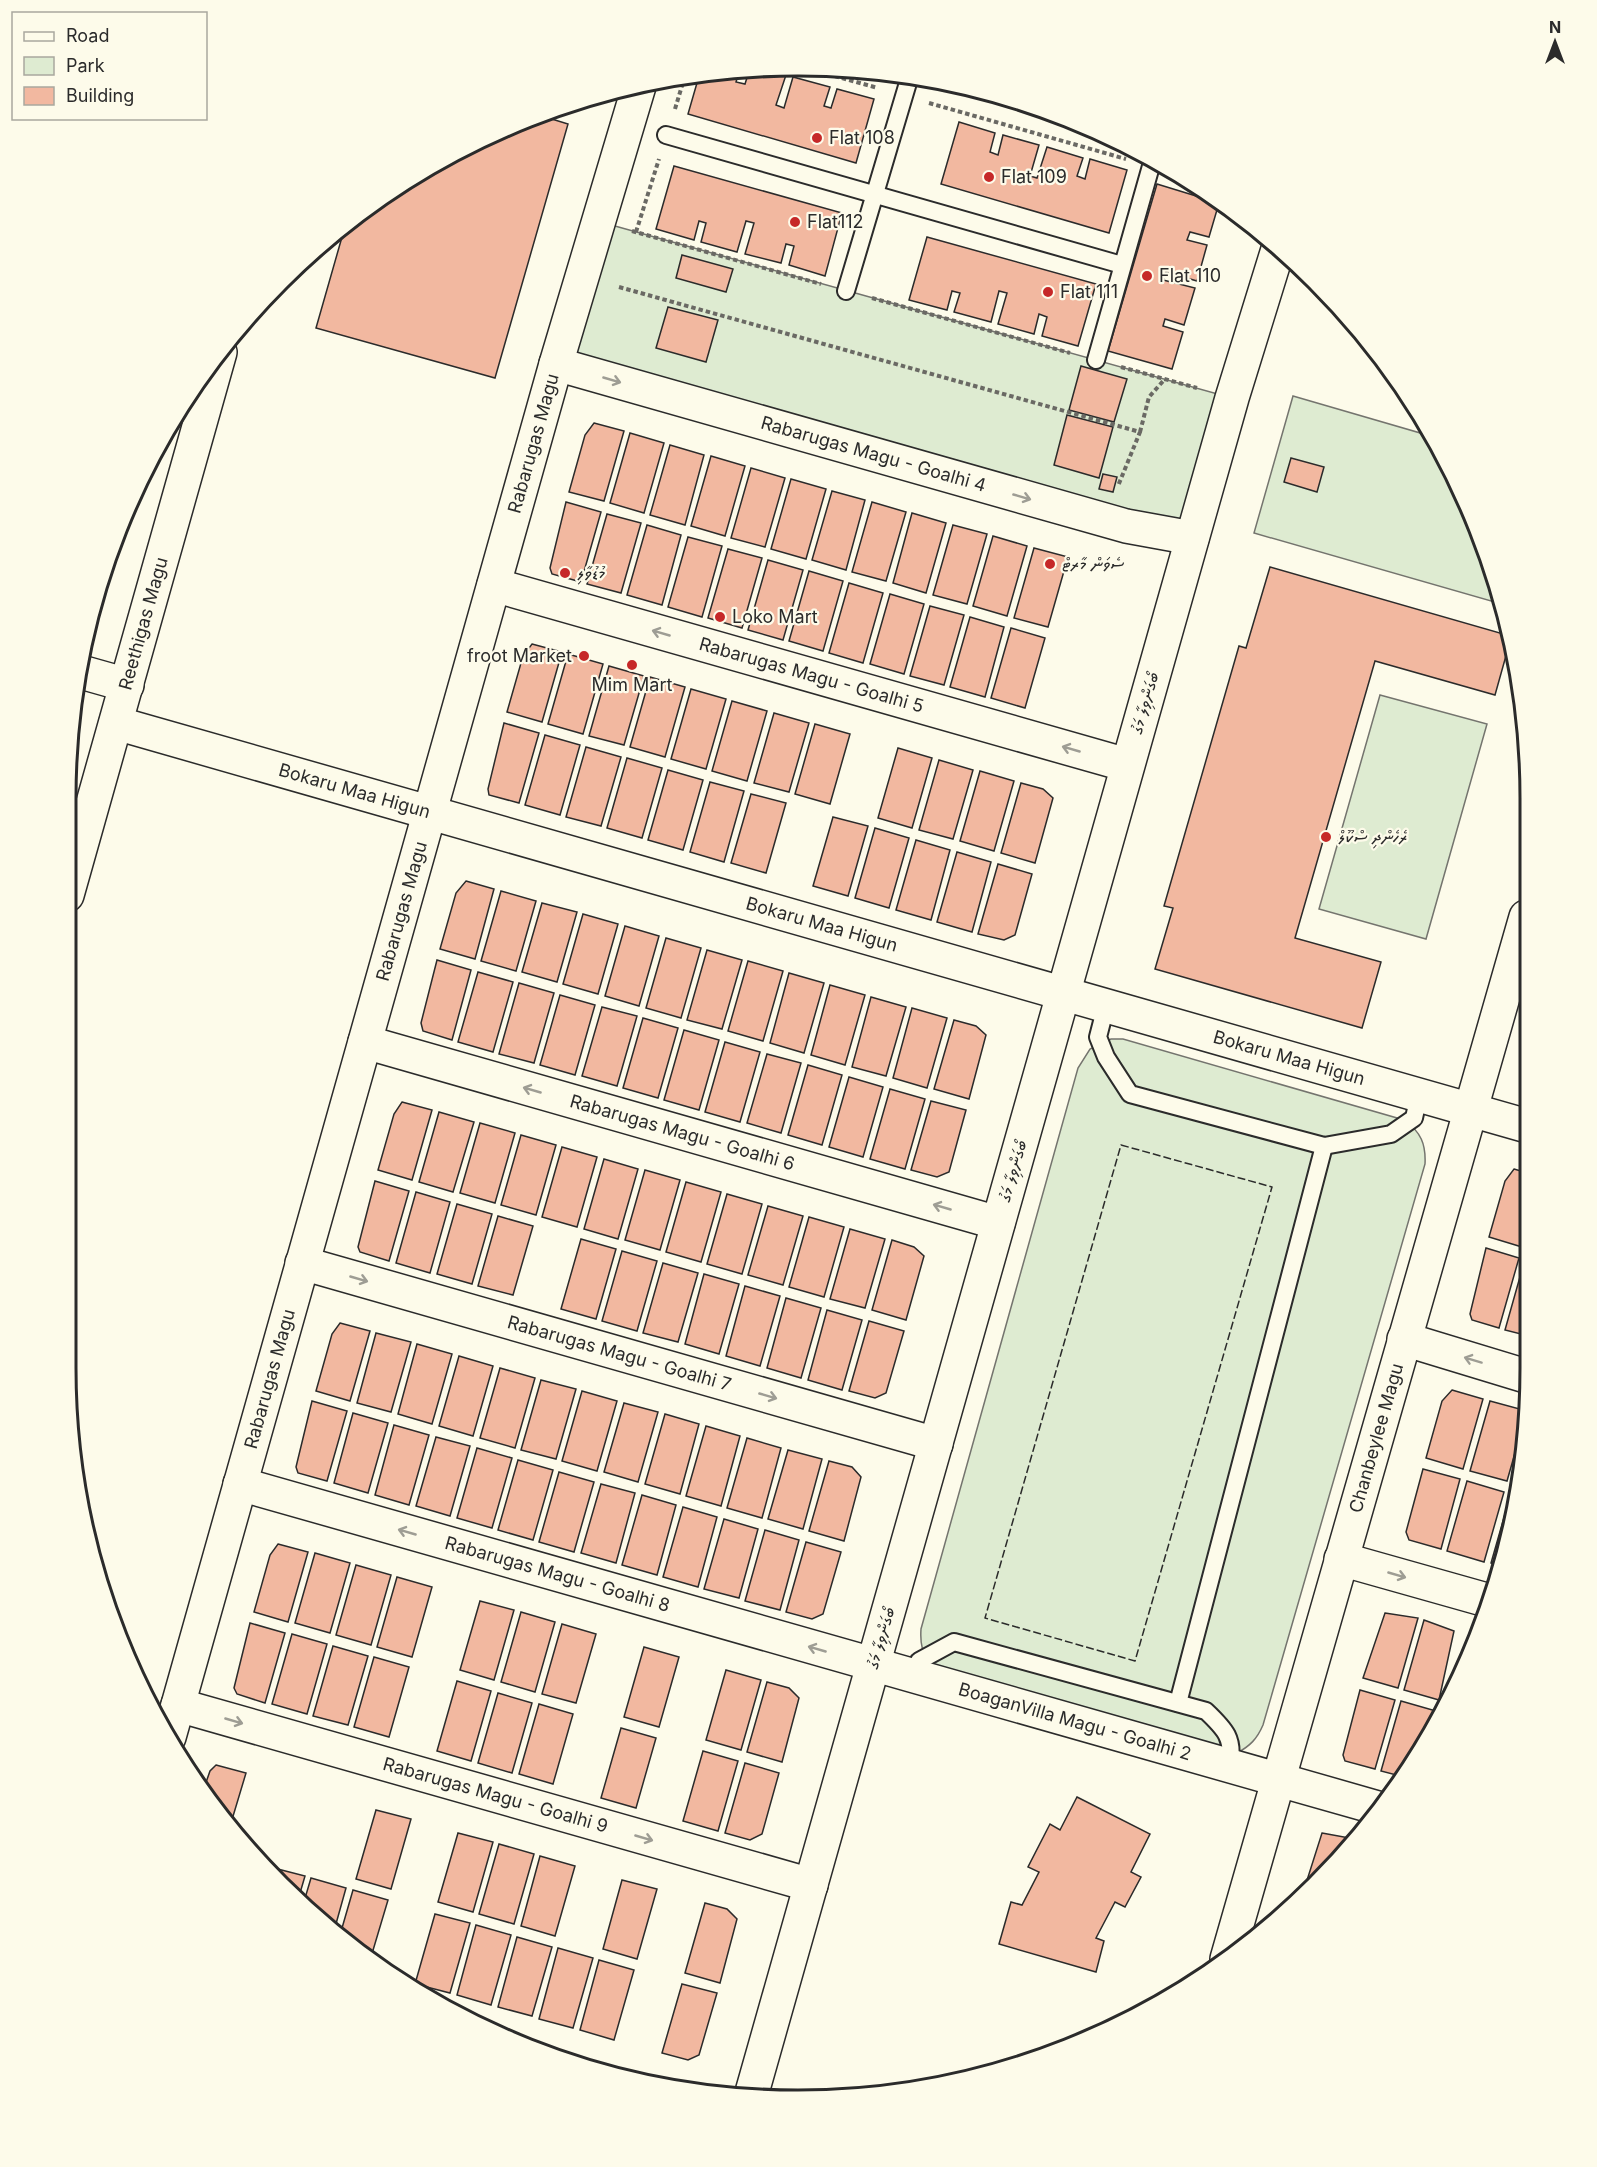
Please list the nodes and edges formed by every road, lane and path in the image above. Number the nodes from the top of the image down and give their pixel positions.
1 (840, 78) edge
2 (907, 85) edge
3 (681, 86) edge
4 (636, 95) edge
5 (904, 96) junction
6 (666, 135) junction
7 (1127, 155) edge
8 (1149, 167) edge
9 (875, 195) junction
10 (597, 221) junction
11 (636, 232) junction
12 (633, 243) dead end
13 (1276, 257) edge
14 (1122, 265) junction
15 (622, 276) dead end
16 (619, 287) junction
17 (846, 291) junction
18 (615, 298) dead end
19 (1096, 360) junction
20 (556, 364) junction
21 (213, 376) edge
22 (1165, 379) junction
23 (1232, 398) junction
24 (1140, 432) junction
25 (1126, 526) junction
26 (1192, 538) junction
27 (494, 585) junction
28 (88, 674) edge
29 (127, 685) junction
30 (116, 723) junction
31 (1127, 765) junction
32 (430, 813) junction
33 (76, 863) edge
34 (1520, 937) edge
35 (1064, 994) junction
36 (1106, 1006) junction
37 (365, 1042) junction
38 (1419, 1095) junction
39 (1469, 1109) junction
40 (1520, 1124) edge
41 (1324, 1146) junction
42 (998, 1223) junction
43 (302, 1263) junction
44 (1404, 1339) junction
45 (1520, 1374) edge
46 (936, 1444) junction
47 (240, 1484) junction
48 (1341, 1559) junction
49 (1483, 1599) edge
50 (873, 1665) junction
51 (914, 1676) junction
52 (1178, 1703) junction
53 (178, 1705) junction
54 (172, 1727) edge
55 (1229, 1766) junction
56 (1278, 1780) junction
57 (1372, 1806) edge
58 (811, 1885) junction
59 (1231, 1946) edge
60 (753, 2089) edge

1 - 5 path
2 - 5 lane
3 - 6 path
4 - 10 street, Rabarugas Magu
5 - 7 path
5 - 9 lane
6 - 9 lane
6 - 11 path
8 - 14 lane
9 - 14 lane
9 - 17 lane
10 - 11 path
10 - 20 street, Rabarugas Magu
11 - 12 path
11 - 17 path
13 - 23 street, ބޯގަންވިލާ މަގު
14 - 19 lane
15 - 16 path
16 - 18 path
16 - 24 path
17 - 19 path
19 - 22 path
20 -> 25 street, Rabarugas Magu - Goalhi 4
20 - 27 street, Rabarugas Magu
21 - 29 street, Reethigas Magu
22 - 23 path
22 - 24 path
23 - 26 street, ބޯގަންވިލާ މަގު
24 - 25 path
25 - 26 street, Rabarugas Magu - Goalhi 4
26 - 31 street, ބޯގަންވިލާ މަގު
31 -> 27 street, Rabarugas Magu - Goalhi 5
27 - 32 street, Rabarugas Magu
28 - 29 street
29 - 30 street, Reethigas Magu
30 - 32 street, Bokaru Maa Higun
30 - 33 street, Reethigas Magu
31 - 35 street, ބޯގަންވިލާ މަގު
32 - 35 street, Bokaru Maa Higun
32 - 37 street, Rabarugas Magu
34 - 39 street, Chanbeylee Magu
35 - 36 street, Bokaru Maa Higun
35 - 42 street, ބޯގަންވިލާ މަގު
36 - 38 street, Bokaru Maa Higun
36 - 41 lane
42 -> 37 street, Rabarugas Magu - Goalhi 6
37 - 43 street, Rabarugas Magu
38 - 39 street, Bokaru Maa Higun
38 - 41 lane
39 - 40 street, Bokaru Maa Higun
39 - 44 street, Chanbeylee Magu
41 - 52 lane
42 - 46 street, ބޯގަންވިލާ މަގު
43 -> 46 street, Rabarugas Magu - Goalhi 7
43 - 47 street, Rabarugas Magu
45 -> 44 street
44 - 48 street, Chanbeylee Magu
46 - 50 street, ބޯގަންވިލާ މަގު
50 -> 47 street, Rabarugas Magu - Goalhi 8
47 - 53 street, Rabarugas Magu
48 -> 49 street
48 - 56 street, Chanbeylee Magu
50 - 51 street, BoaganVilla Magu - Goalhi 2
50 - 58 street, ބޯގަންވިލާ މަގު
51 - 52 lane
51 - 55 street, BoaganVilla Magu - Goalhi 2
52 - 55 lane
53 - 54 street, Rabarugas Magu
53 -> 58 street, Rabarugas Magu - Goalhi 9
55 - 56 street, BoaganVilla Magu - Goalhi 2
56 - 57 street, BoaganVilla Magu - Goalhi 2
56 - 59 street, Chanbeylee Magu
58 - 60 street, ބޯގަންވިލާ މަގު

